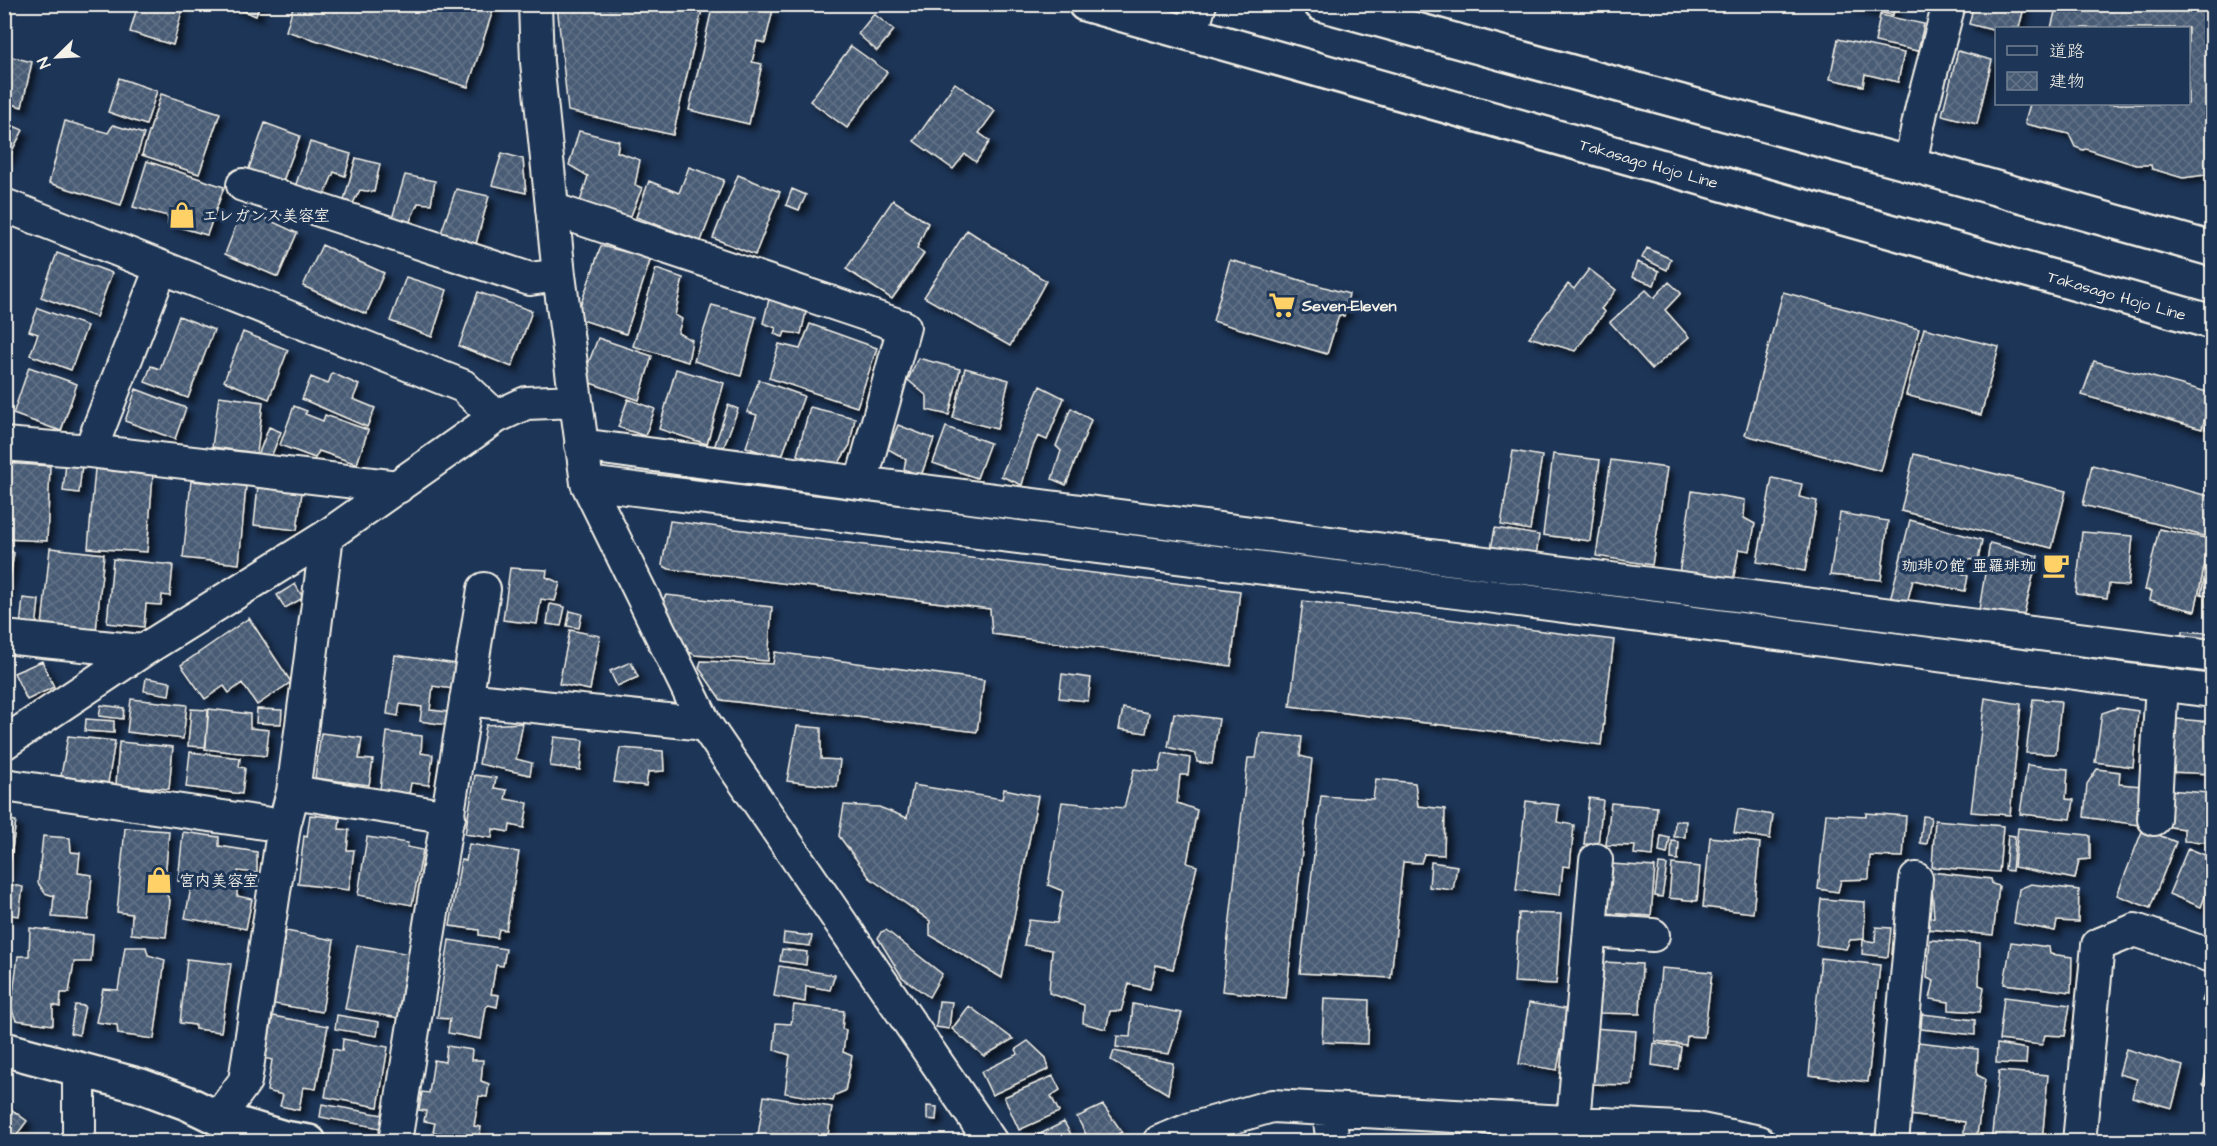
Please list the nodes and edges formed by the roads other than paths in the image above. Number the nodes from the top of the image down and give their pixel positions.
1 (535, 4) edge
2 (1085, 4) edge
3 (1321, 4) edge
4 (1949, 4) edge
5 (1196, 19) edge
6 (1910, 164) junction
7 (243, 185) dead end
8 (4, 205) edge
9 (552, 209) junction
10 (2212, 249) edge
11 (161, 268) junction
12 (559, 275) junction
13 (2212, 322) edge
14 (576, 401) junction
15 (496, 417) junction
16 (4, 444) edge
17 (581, 445) junction
18 (90, 451) junction
19 (587, 483) junction
20 (861, 483) junction
21 (398, 487) junction
22 (1007, 502) junction
23 (1004, 535) junction
24 (327, 536) junction
25 (1367, 547) junction
26 (1364, 580) junction
27 (484, 589) dead end
28 (4, 637) edge
29 (142, 651) junction
30 (2212, 656) edge
31 (2162, 684) junction
32 (2212, 690) edge
33 (466, 699) junction
34 (705, 724) junction
35 (4, 743) edge
36 (4, 785) edge
37 (293, 792) junction
38 (448, 818) junction
39 (2154, 819) dead end
40 (284, 826) junction
41 (1596, 860) dead end
42 (1916, 879) dead end
43 (1590, 931) junction
44 (1653, 936) dead end
45 (2212, 956) edge
46 (4, 1049) edge
47 (79, 1069) junction
48 (1328, 1109) junction
49 (1573, 1122) junction
50 (216, 1130) edge
51 (79, 1142) edge
52 (309, 1142) edge
53 (395, 1142) edge
54 (991, 1142) edge
55 (1159, 1142) edge
56 (1333, 1142) edge
57 (1760, 1142) edge
58 (1892, 1142) edge
59 (2079, 1142) edge

1 - 9 street
2 - 5 main road, Takasago Hojo Line
3 - 6 main road
4 - 6 street
5 - 13 main road, Takasago Hojo Line
6 - 10 main road
7 - 12 street
8 - 11 street
9 - 12 street
9 - 20 street
11 - 15 street
11 - 18 street
12 - 14 street
14 - 15 street
14 - 17 street
15 - 21 street
16 - 18 street
17 - 19 street
17 - 20 street
18 - 21 street
19 - 23 street
19 - 34 street
20 - 22 street
21 - 24 street
22 - 23 street
22 - 25 street
23 - 26 street
24 - 29 street
24 - 37 street
25 - 26 street
25 - 30 street
26 - 31 street
27 - 33 street
28 - 29 street
29 - 35 street
31 - 32 street
31 - 39 street
33 - 34 street
33 - 38 street
34 - 54 street
36 - 40 street
37 - 38 street
37 - 40 street
38 - 53 street
40 - 50 street
41 - 43 street
42 - 58 street
43 - 44 street
43 - 49 street
45 - 59 street
46 - 47 main road
47 - 50 main road
47 - 51 street
48 - 49 street
48 - 55 street
48 - 56 street
49 - 57 street
50 - 52 main road

